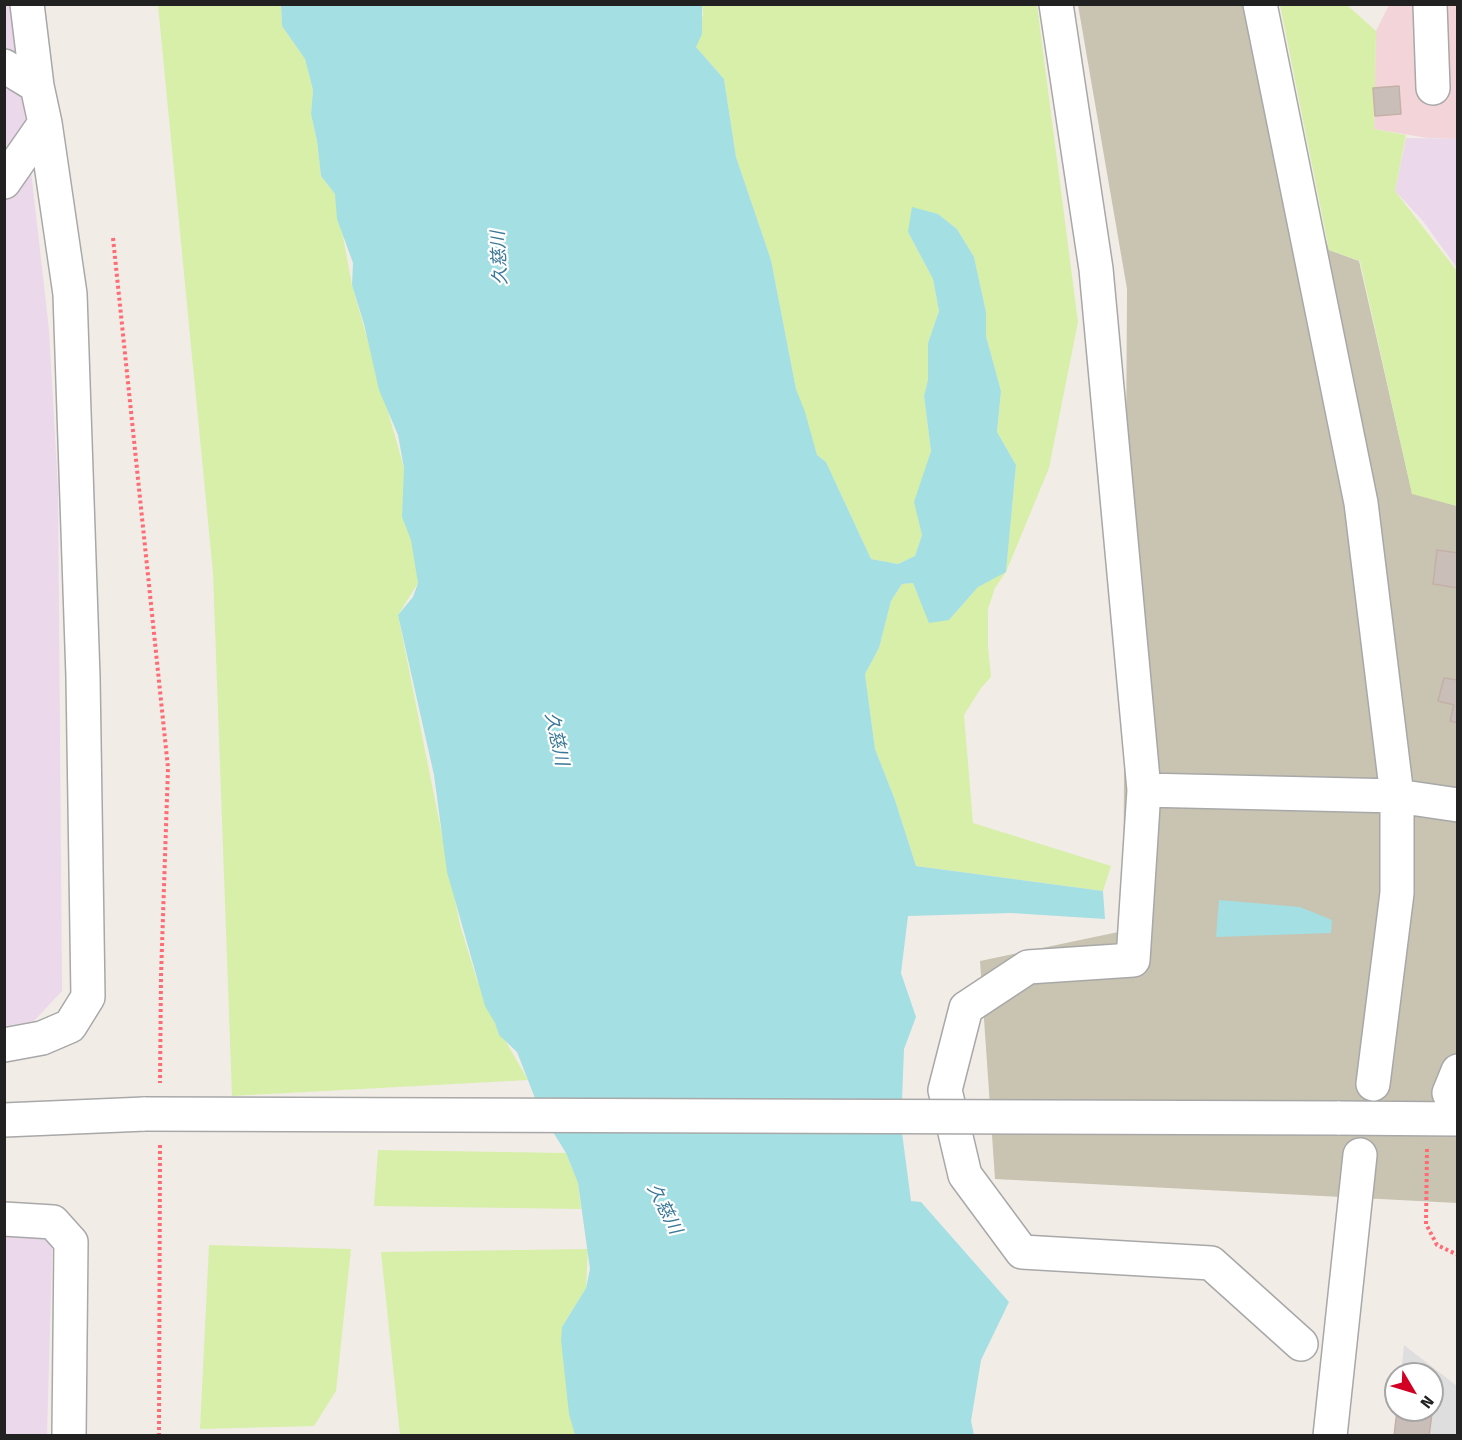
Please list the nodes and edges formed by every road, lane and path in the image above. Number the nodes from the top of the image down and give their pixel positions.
1 (27, 4) edge
2 (1056, 4) edge
3 (1260, 4) edge
4 (1430, 4) edge
5 (4, 66) edge
6 (37, 86) junction
7 (1433, 88) dead end
8 (45, 123) junction
9 (4, 182) edge
10 (112, 238) dead end
11 (1144, 790) junction
12 (1397, 796) junction
13 (1458, 804) edge
14 (4, 1045) edge
15 (1373, 1084) dead end
16 (1448, 1100) edge
17 (155, 1117) junction
18 (4, 1120) edge
19 (1360, 1155) dead end
20 (4, 1219) edge
21 (1458, 1255) edge
22 (1301, 1344) dead end
23 (69, 1436) edge
24 (159, 1436) edge
25 (1330, 1436) edge

1 - 6 street
2 - 11 street
3 - 12 street
4 - 7 street
5 - 6 street
6 - 8 street
8 - 9 street
8 - 14 street
10 - 17 path
11 - 12 street
11 - 22 street
12 - 13 street
12 - 15 street
16 - 17 street, bridge
16 - 21 path
17 - 18 street
17 - 24 path
19 - 25 street
20 - 23 street

